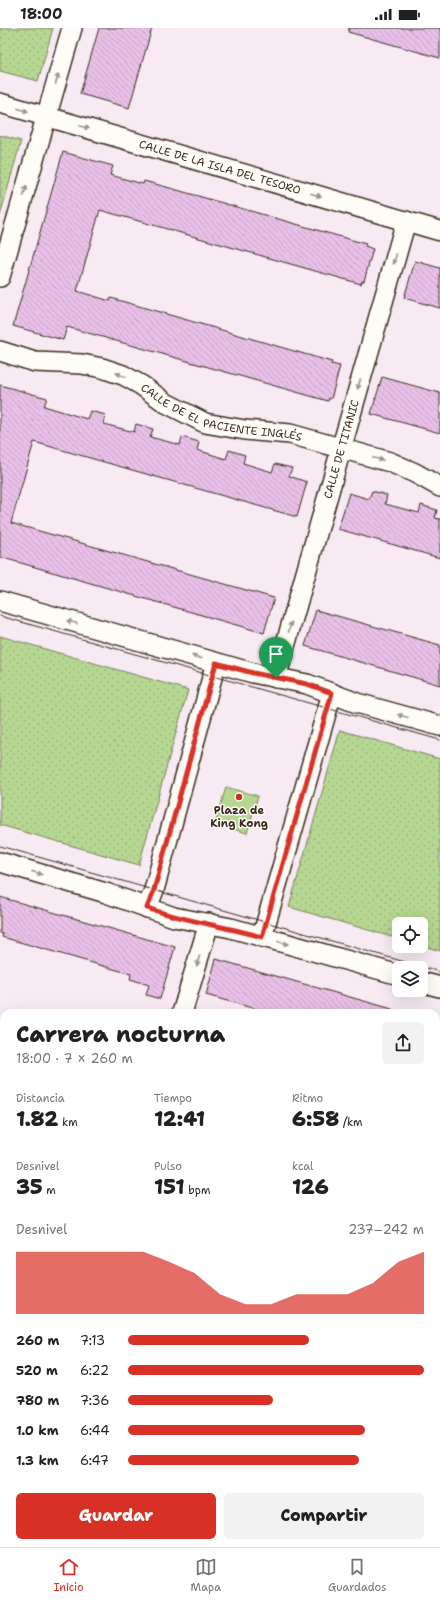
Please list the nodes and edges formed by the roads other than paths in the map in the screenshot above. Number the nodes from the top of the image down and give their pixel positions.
1 (72, 28) edge
2 (0, 104) edge
3 (46, 116) junction
4 (406, 221) junction
5 (440, 231) edge
6 (0, 277) edge
7 (0, 352) edge
8 (340, 449) junction
9 (440, 487) edge
10 (0, 601) edge
11 (216, 663) junction
12 (276, 678) junction
13 (332, 693) junction
14 (440, 726) edge
15 (0, 862) edge
16 (147, 908) junction
17 (209, 923) junction
18 (262, 937) junction
19 (392, 973) edge
20 (428, 984) edge
21 (440, 987) edge
22 (183, 1009) edge

3 -> 1 street
2 -> 3 street, CALLE DE LA ISLA DEL TESORO
3 -> 4 street, CALLE DE LA ISLA DEL TESORO
6 -> 3 street
4 - 5 street, CALLE DE LA ISLA DEL TESORO
4 -> 8 street, CALLE DE TITANIC
8 -> 7 street, CALLE DE EL PACIENTE INGLÉS
8 -> 9 street, CALLE DE EL PACIENTE INGLÉS
12 -> 8 street, CALLE DE TITANIC
11 -> 10 street
11 - 12 street
11 - 16 street
12 - 13 street
14 -> 13 street
13 - 18 street
15 -> 16 street
16 - 17 street
17 - 18 street
17 -> 22 street
18 -> 19 street
20 - 21 street

